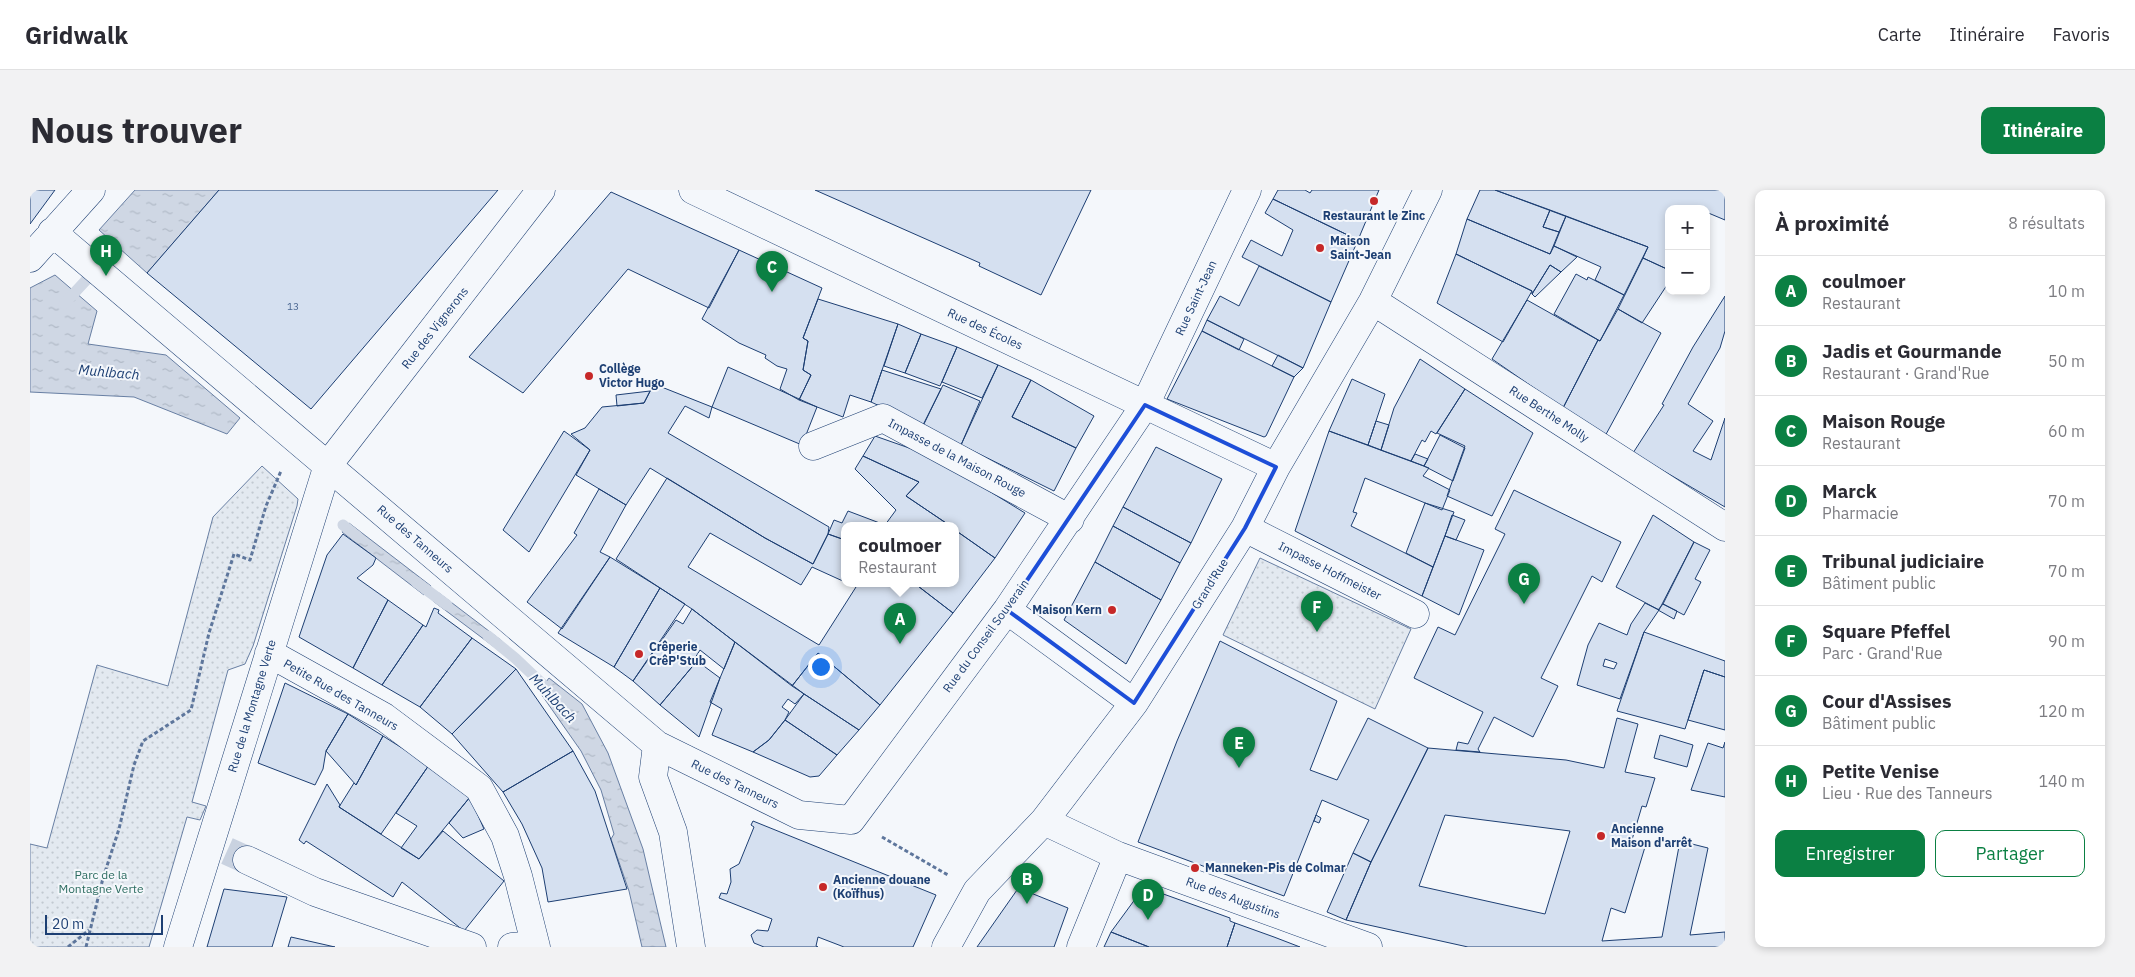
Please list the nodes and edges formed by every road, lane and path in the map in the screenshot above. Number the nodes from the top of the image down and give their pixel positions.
1 (91, 190) edge
2 (541, 190) edge
3 (693, 190) edge
4 (1247, 190) edge
5 (1428, 190) edge
6 (60, 239) junction
7 (30, 258) edge
8 (1373, 301) junction
9 (1145, 405) junction
10 (294, 439) junction
11 (813, 446) dead end
12 (328, 465) junction
13 (1276, 467) junction
14 (1070, 519) junction
15 (1725, 527) edge
16 (1245, 528) junction
17 (1007, 610) junction
18 (1415, 614) dead end
19 (269, 653) junction
20 (1134, 703) junction
21 (657, 745) junction
22 (851, 820) junction
23 (1044, 821) junction
24 (228, 851) junction
25 (1118, 856) junction
26 (977, 891) junction
27 (90, 930) junction
28 (528, 946) edge
29 (68, 947) edge
30 (86, 947) edge
31 (178, 947) edge
32 (472, 947) edge
33 (691, 947) edge
34 (946, 947) edge
35 (1081, 947) edge
36 (1368, 947) edge

1 - 6 street
2 - 12 street, Rue des Vignerons
3 - 9 street, Rue des Écoles
4 - 9 street, Rue Saint-Jean
5 - 8 street, Grand'Rue
6 - 7 street
6 - 10 street, Rue des Tanneurs
8 - 13 street, Grand'Rue
8 - 15 street, Rue Berthe Molly
9 - 13 street, Rue des Écoles
9 - 14 street, Rue du Conseil Souverain
10 - 12 street, Rue des Tanneurs
10 - 27 path
11 - 14 street, Impasse de la Maison Rouge
12 - 19 street, Rue de la Montagne Verte
12 - 21 street, Rue des Tanneurs
13 - 16 street, Grand'Rue
14 - 17 street, Rue du Conseil Souverain
16 - 18 street, Impasse Hoffmeister
16 - 20 street, Grand'Rue
17 - 20 street
17 - 22 street, Rue du Conseil Souverain
19 - 24 street, Rue de la Montagne Verte
19 - 28 street, Petite Rue des Tanneurs
20 - 23 street, Grand'Rue
21 - 22 street, Rue des Tanneurs
21 - 33 street
22 - 26 path
23 - 25 street, Rue des Augustins
23 - 26 street, Grand'Rue
24 - 31 street, Rue de la Montagne Verte
24 - 32 street
25 - 35 street
25 - 36 street, Rue des Augustins
26 - 34 street, Grand'Rue
27 - 29 path
27 - 30 path

